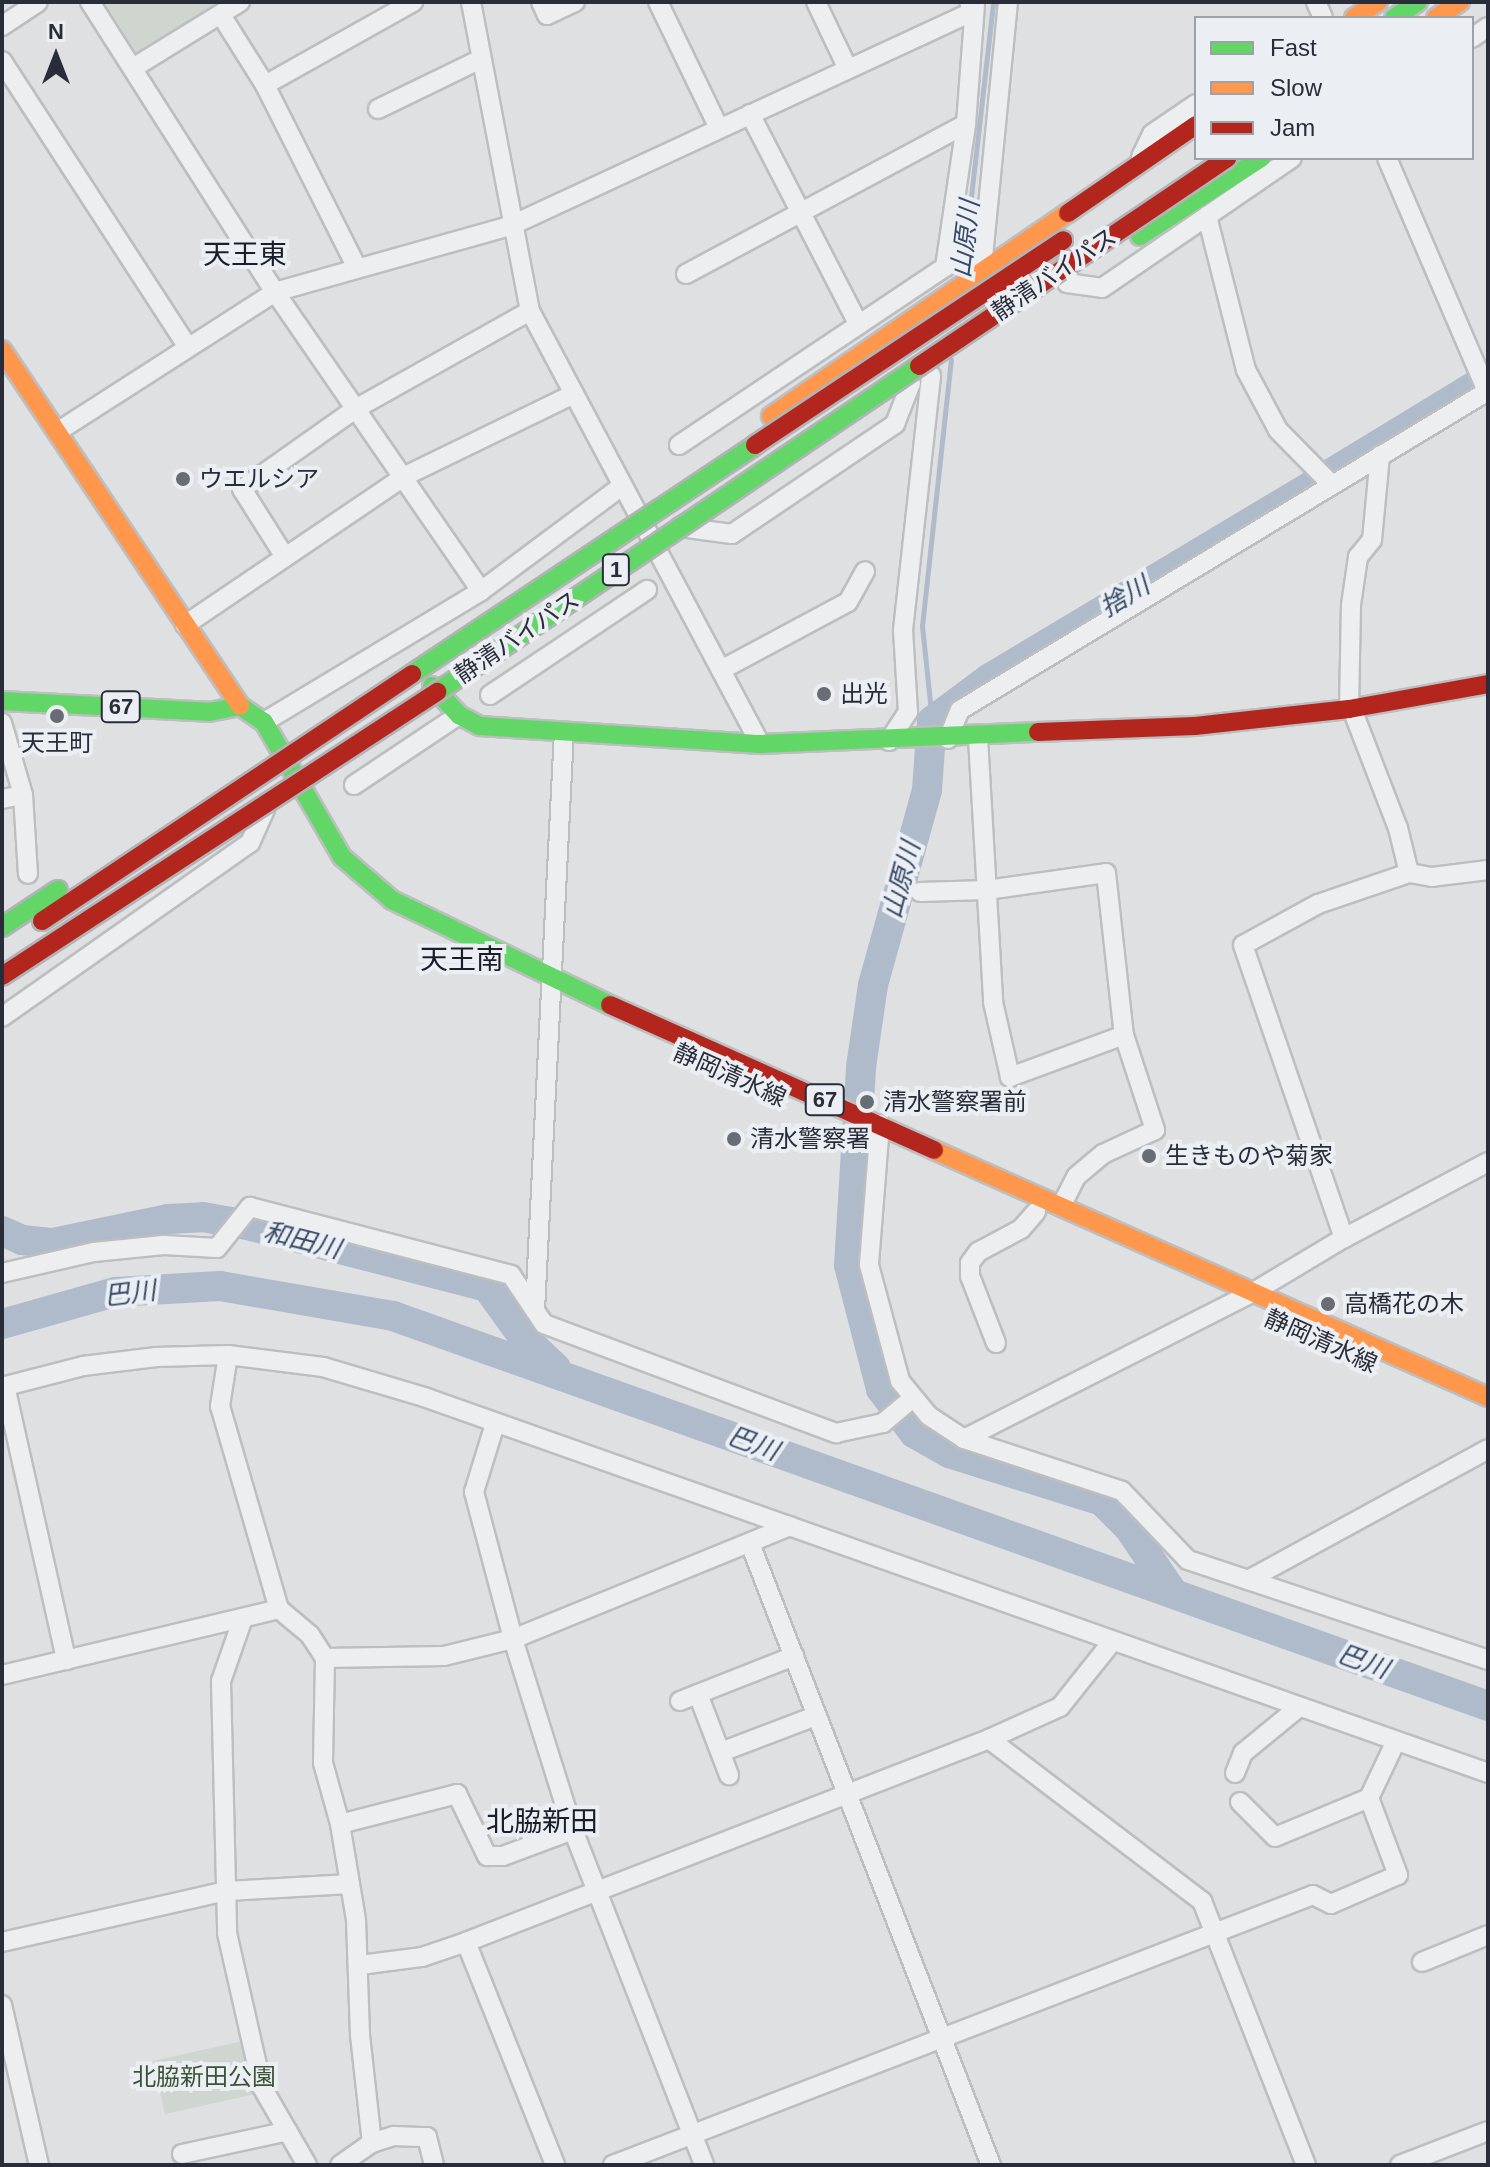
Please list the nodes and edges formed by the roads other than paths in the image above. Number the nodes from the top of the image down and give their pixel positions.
1 (38, 2) edge
2 (90, 2) edge
3 (240, 2) edge
4 (413, 2) edge
5 (471, 2) edge
6 (541, 2) edge
7 (575, 2) edge
8 (658, 2) edge
9 (816, 2) edge
10 (1008, 2) edge
11 (1378, 2) edge
12 (1418, 2) edge
13 (1460, 2) edge
14 (973, 5) edge
15 (1361, 11) edge
16 (221, 15) junction
17 (1397, 16) edge
18 (1439, 16) edge
19 (2, 26) edge
20 (481, 59) junction
21 (2, 61) edge
22 (133, 68) junction
23 (848, 69) junction
24 (265, 85) junction
25 (1194, 105) edge
26 (378, 109) dead end
27 (750, 114) junction
28 (966, 124) junction
29 (1194, 126) edge
30 (719, 128) junction
31 (1224, 160) edge
32 (1258, 160) edge
33 (1289, 160) edge
34 (1388, 160) edge
35 (1139, 163) junction
36 (1143, 186) dead end
37 (802, 213) junction
38 (1207, 216) junction
39 (510, 226) junction
40 (982, 267) junction
41 (357, 268) junction
42 (686, 274) dead end
43 (1067, 283) junction
44 (275, 292) junction
45 (530, 311) junction
46 (859, 325) junction
47 (187, 346) junction
48 (2, 350) edge
49 (931, 376) junction
50 (911, 383) junction
51 (1488, 392) edge
52 (574, 394) junction
53 (357, 408) junction
54 (57, 432) junction
55 (679, 445) dead end
56 (1380, 455) junction
57 (405, 476) junction
58 (1331, 484) junction
59 (622, 486) junction
60 (635, 511) junction
61 (669, 525) junction
62 (648, 537) junction
63 (285, 557) junction
64 (620, 558) junction
65 (865, 571) dead end
66 (647, 590) dead end
67 (481, 591) junction
68 (618, 610) junction
69 (185, 625) junction
70 (424, 666) junction
71 (721, 670) junction
72 (1488, 684) edge
73 (432, 690) junction
74 (490, 695) dead end
75 (2, 701) edge
76 (240, 706) junction
77 (1350, 709) junction
78 (459, 715) junction
79 (264, 722) junction
80 (2, 723) edge
81 (564, 732) junction
82 (978, 738) junction
83 (946, 739) junction
84 (896, 741) junction
85 (760, 744) junction
86 (274, 757) junction
87 (354, 785) dead end
88 (282, 787) junction
89 (23, 795) junction
90 (2, 799) edge
91 (1488, 870) edge
92 (1409, 873) junction
93 (28, 874) dead end
94 (987, 890) junction
95 (920, 892) dead end
96 (2, 928) edge
97 (2, 948) edge
98 (2, 977) edge
99 (553, 988) junction
100 (2, 1001) edge
101 (2, 1017) edge
102 (1124, 1035) junction
103 (878, 1132) junction
104 (1488, 1162) edge
105 (1061, 1206) junction
106 (1036, 1212) junction
107 (1344, 1238) junction
108 (2, 1273) edge
109 (1252, 1293) junction
110 (1235, 1302) junction
111 (535, 1310) junction
112 (996, 1343) dead end
113 (228, 1355) junction
114 (3, 1386) edge
115 (1488, 1397) edge
116 (912, 1399) junction
117 (1488, 1416) edge
118 (495, 1424) junction
119 (964, 1439) junction
120 (1488, 1449) edge
121 (790, 1526) junction
122 (751, 1546) junction
123 (1248, 1580) junction
124 (279, 1609) junction
125 (243, 1618) junction
126 (513, 1639) junction
127 (1111, 1643) junction
128 (794, 1656) junction
129 (325, 1658) junction
130 (66, 1660) junction
131 (1488, 1660) edge
132 (2, 1675) edge
133 (698, 1694) junction
134 (680, 1701) dead end
135 (1298, 1708) junction
136 (816, 1716) junction
137 (989, 1739) junction
138 (1396, 1741) junction
139 (721, 1752) junction
140 (1235, 1773) dead end
141 (1488, 1773) edge
142 (729, 1775) dead end
143 (846, 1794) junction
144 (1369, 1798) junction
145 (1240, 1802) dead end
146 (340, 1824) junction
147 (573, 1830) junction
148 (350, 1884) junction
149 (595, 1890) junction
150 (227, 1891) junction
151 (1218, 1931) junction
152 (1488, 1935) edge
153 (2, 1942) edge
154 (466, 1942) junction
155 (1422, 1962) dead end
156 (360, 1965) junction
157 (2, 2005) edge
158 (943, 2038) junction
159 (288, 2131) junction
160 (1488, 2131) edge
161 (692, 2134) junction
162 (372, 2143) junction
163 (182, 2154) dead end
164 (39, 2165) edge
165 (307, 2165) edge
166 (340, 2165) edge
167 (434, 2165) edge
168 (555, 2165) edge
169 (613, 2165) edge
170 (704, 2165) edge
171 (991, 2165) edge
172 (1306, 2165) edge
173 (1400, 2165) edge

1 - 19 street
2 - 22 street
3 - 16 street
4 - 24 street
5 - 20 street
6 - 7 street
8 - 30 street
9 - 23 street
10 - 40 street
11 - 15 main road
12 - 17 main road
13 - 18 main road
14 - 23 street
14 - 28 street
16 - 22 street
16 - 24 street
20 - 26 street
20 - 39 street
21 - 47 street
22 - 44 street
23 - 27 street
24 - 41 street
25 - 35 street
27 - 30 street
27 - 37 street
28 - 37 street
28 - 46 street
29 - 35 main road
30 - 39 street
31 - 73 main road, 静清バイパス / 1, bridge
32 - 43 main road
33 - 38 street
34 - 51 street
35 - 40 main road
36 - 70 main road, 静清バイパス / 1, bridge
37 - 42 street
37 - 46 street
38 - 43 street
38 - 58 street
39 - 41 street
39 - 45 street
40 - 60 main road
41 - 44 street
43 - 49 main road
44 - 47 street
44 - 53 street
45 - 52 street
45 - 53 street
46 - 55 street
47 - 54 street
48 - 54 main road
49 - 50 main road
49 - 84 street
50 - 61 main road
50 - 61 street
51 - 56 street
52 - 57 street
52 - 59 street
53 - 57 street
53 - 63 street
54 - 69 main road
56 - 58 street
56 - 77 street
57 - 63 street
57 - 67 street
58 - 83 street
59 - 60 street
59 - 67 street
60 - 62 street
60 - 86 main road
61 - 62 main road
62 - 64 main road
62 - 71 street
63 - 69 street
64 - 68 street
64 - 73 main road
65 - 71 street
66 - 68 street
67 - 79 street
68 - 74 street
69 - 76 main road
70 - 96 main road, bridge
70 - 97 main road, 静清バイパス / 1, bridge
71 - 85 street
72 - 77 main road
73 - 78 main road
73 - 88 main road
73 - 98 main road, 静清バイパス / 1, bridge
73 - 100 main road, bridge
75 - 76 main road, 67
76 - 79 main road, 静岡清水線 / 67
76 - 86 main road, 静岡清水線 / 67
77 - 82 main road
77 - 92 street
78 - 81 main road
78 - 87 street
79 - 86 main road, 静岡清水線 / 67
80 - 89 street
81 - 85 main road
81 - 99 street
82 - 83 main road
82 - 94 street
83 - 84 main road
84 - 85 main road
86 - 88 main road, 静岡清水線 / 67
86 - 96 main road
88 - 98 main road
88 - 99 main road, 静岡清水線 / 67
88 - 101 street
89 - 90 street
89 - 93 street
91 - 92 street
92 - 107 street
94 - 95 street
94 - 102 street
94 - 102 street
99 - 103 main road, 静岡清水線 / 67
99 - 111 street
102 - 105 street
103 - 105 main road, 静岡清水線 / 67
103 - 106 main road, 静岡清水線 / 67
103 - 116 street
104 - 107 street
105 - 109 main road, 静岡清水線 / 67
106 - 110 main road, 静岡清水線 / 67
106 - 112 street
107 - 109 street
108 - 111 street
109 - 110 street
109 - 115 main road, 静岡清水線 / 67
110 - 117 main road, 静岡清水線 / 67
110 - 119 street
111 - 116 street
113 - 114 street
113 - 118 street
113 - 124 street
114 - 130 street
116 - 119 street
118 - 121 street
118 - 126 street
119 - 123 street
120 - 123 street
121 - 122 street
121 - 127 street
122 - 126 street
122 - 128 street
123 - 131 street
124 - 125 street
124 - 129 street
125 - 130 street
125 - 150 street
126 - 129 street
126 - 147 street
127 - 135 street
127 - 137 street
128 - 133 street
128 - 136 street
129 - 146 street
130 - 132 street
133 - 134 street
133 - 139 street
135 - 138 street
135 - 140 street
136 - 139 street
136 - 143 street
137 - 143 street
137 - 151 street
138 - 141 street
138 - 144 street
139 - 142 street
143 - 149 street
143 - 158 street
144 - 145 street
144 - 151 street
146 - 147 street
146 - 148 street
147 - 149 street
148 - 150 street
148 - 156 street
149 - 154 street
149 - 161 street
150 - 153 street
150 - 159 street
151 - 158 street
151 - 172 street
152 - 155 street
154 - 156 street
154 - 168 street
156 - 162 street
157 - 164 street
158 - 161 street
158 - 171 street
159 - 163 street
159 - 165 street
160 - 173 street
161 - 169 street
161 - 170 street
162 - 166 street
162 - 167 street

